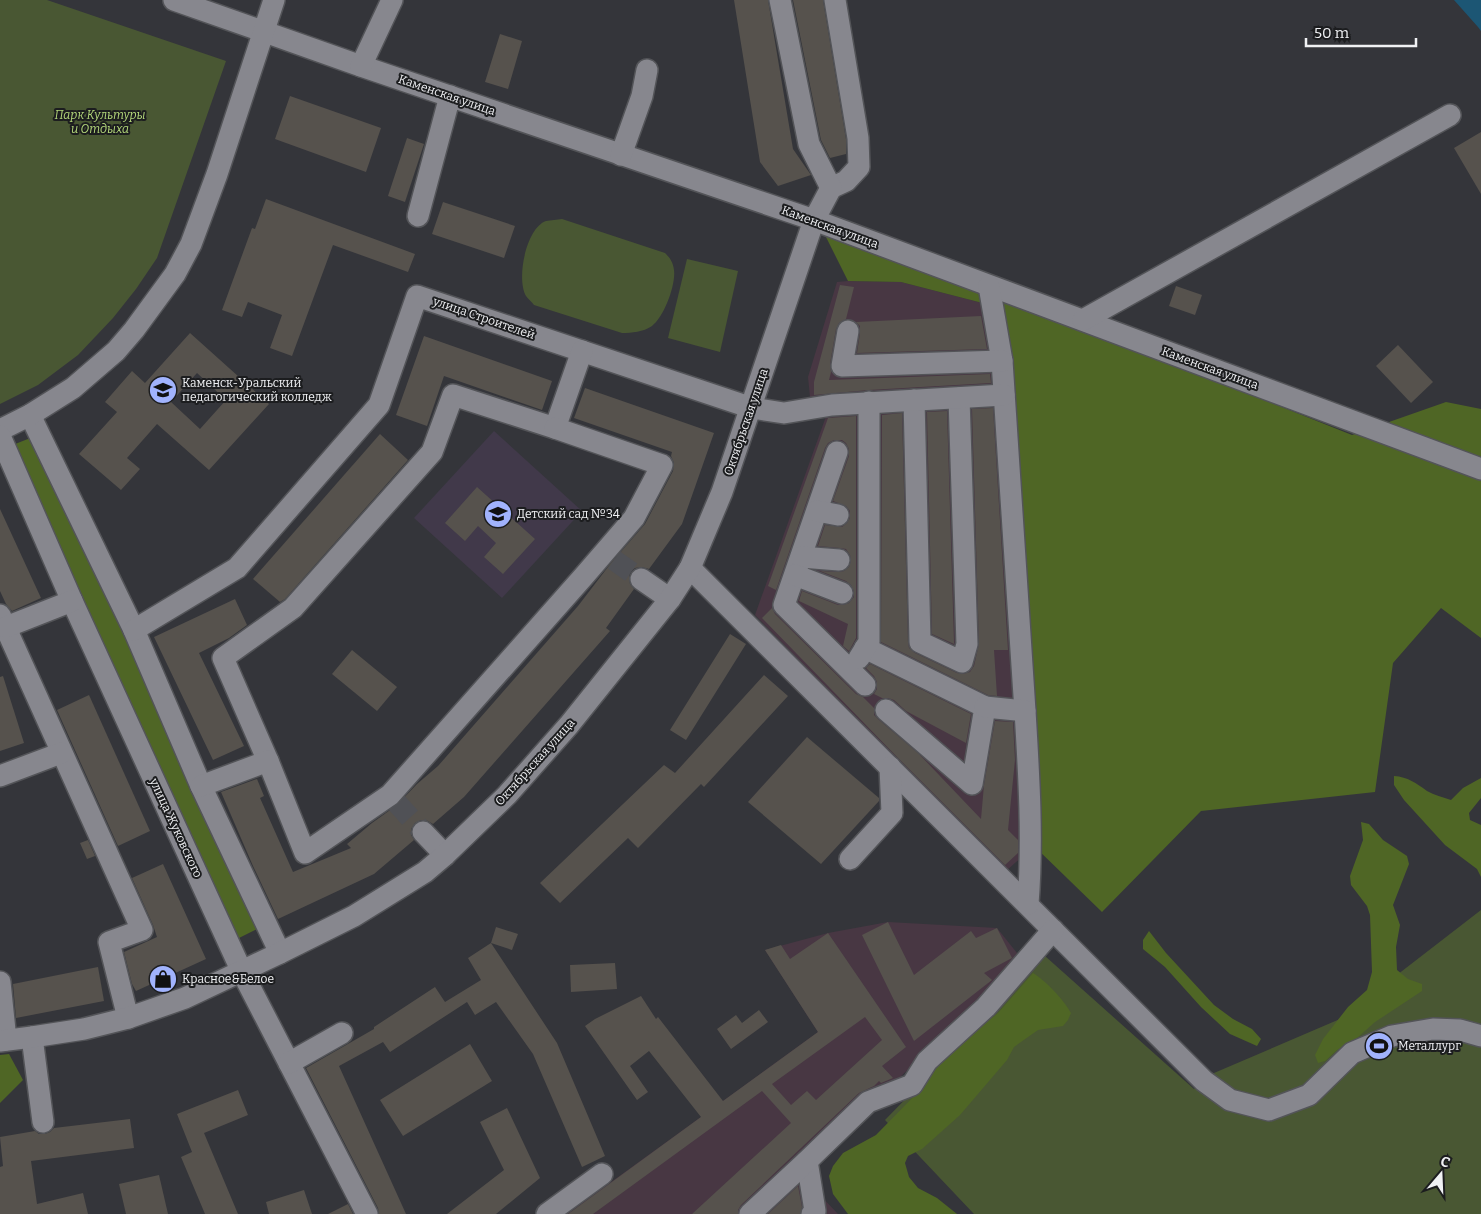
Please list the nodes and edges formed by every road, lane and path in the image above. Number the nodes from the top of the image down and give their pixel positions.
1 (174, 0) edge
2 (274, 0) edge
3 (392, 0) edge
4 (780, 0) edge
5 (835, 0) edge
6 (264, 32) junction
7 (362, 66) junction
8 (647, 70) dead end
9 (450, 96) junction
10 (1450, 115) dead end
11 (622, 155) junction
12 (830, 188) junction
13 (418, 216) dead end
14 (814, 220) junction
15 (989, 286) junction
16 (1083, 320) junction
17 (848, 331) dead end
18 (582, 351) junction
19 (1002, 361) junction
20 (1004, 395) junction
21 (959, 398) junction
22 (914, 400) junction
23 (869, 402) junction
24 (752, 408) junction
25 (30, 415) junction
26 (555, 428) junction
27 (0, 430) edge
28 (0, 436) edge
29 (837, 452) dead end
30 (1481, 469) edge
31 (817, 511) junction
32 (838, 515) dead end
33 (839, 560) dead end
34 (798, 566) junction
35 (690, 568) junction
36 (641, 579) tunnel mouth
37 (842, 593) dead end
38 (670, 599) junction
39 (72, 601) junction
40 (3, 621) edge
41 (134, 630) junction
42 (865, 648) junction
43 (985, 707) junction
44 (886, 710) dead end
45 (1025, 712) junction
46 (61, 753) junction
47 (268, 761) junction
48 (890, 767) junction
49 (0, 776) edge
50 (201, 786) junction
51 (423, 832) tunnel mouth
52 (445, 855) junction
53 (850, 859) dead end
54 (1028, 904) junction
55 (1053, 930) junction
56 (280, 954) junction
57 (242, 972) junction
58 (0, 982) edge
59 (128, 1018) junction
60 (342, 1033) dead end
61 (1481, 1036) edge
62 (32, 1037) junction
63 (3, 1040) edge
64 (289, 1063) junction
65 (43, 1122) dead end
66 (808, 1162) junction
67 (602, 1174) dead end
68 (815, 1213) edge
69 (367, 1214) edge
70 (547, 1214) edge
71 (750, 1214) edge

1 - 6 street, Каменская улица
2 - 6 street
3 - 7 street
4 - 12 street
5 - 12 street
6 - 7 street, Каменская улица
6 - 25 street
7 - 9 street, Каменская улица
8 - 11 street
9 - 11 street, Каменская улица
9 - 13 street
10 - 16 street
11 - 14 street, Каменская улица
12 - 14 street, Октябрьская улица
14 - 15 street, Каменская улица
14 - 24 street, Октябрьская улица
15 - 16 street, Каменская улица
15 - 19 street
16 - 30 street, Каменская улица
17 - 19 street
18 - 24 street, улица Строителей
18 - 26 street
18 - 41 street, улица Строителей
19 - 20 street
20 - 21 street, улица Строителей
20 - 45 street
21 - 22 street, улица Строителей
21 - 22 street
22 - 23 street, улица Строителей
23 - 24 street, улица Строителей
23 - 42 street
24 - 35 street, Октябрьская улица
25 - 27 street
25 - 41 street
26 - 47 street
26 - 47 street
28 - 39 street, улица Жуковского
29 - 31 street
31 - 32 street
31 - 34 street
33 - 34 street
34 - 37 street
34 - 42 street
35 - 38 street, Октябрьская улица
35 - 48 street
36 - 38 street
38 - 52 street, Октябрьская улица
39 - 40 street
39 - 57 street, улица Жуковского
40 - 46 street
41 - 50 street
42 - 43 street
43 - 44 street
43 - 45 street
45 - 54 street
46 - 49 street
46 - 59 street
47 - 50 street
48 - 53 street
48 - 54 street
50 - 56 street
51 - 52 street
52 - 56 street, Октябрьская улица
54 - 55 street
55 - 61 street
55 - 66 street
56 - 57 street, Октябрьская улица
57 - 59 street, Октябрьская улица
57 - 64 street, улица Жуковского
58 - 63 street
59 - 62 street, Октябрьская улица
60 - 64 street
62 - 63 street, Октябрьская улица
62 - 65 street
64 - 69 street, улица Жуковского
66 - 68 street
66 - 71 street
67 - 70 street

